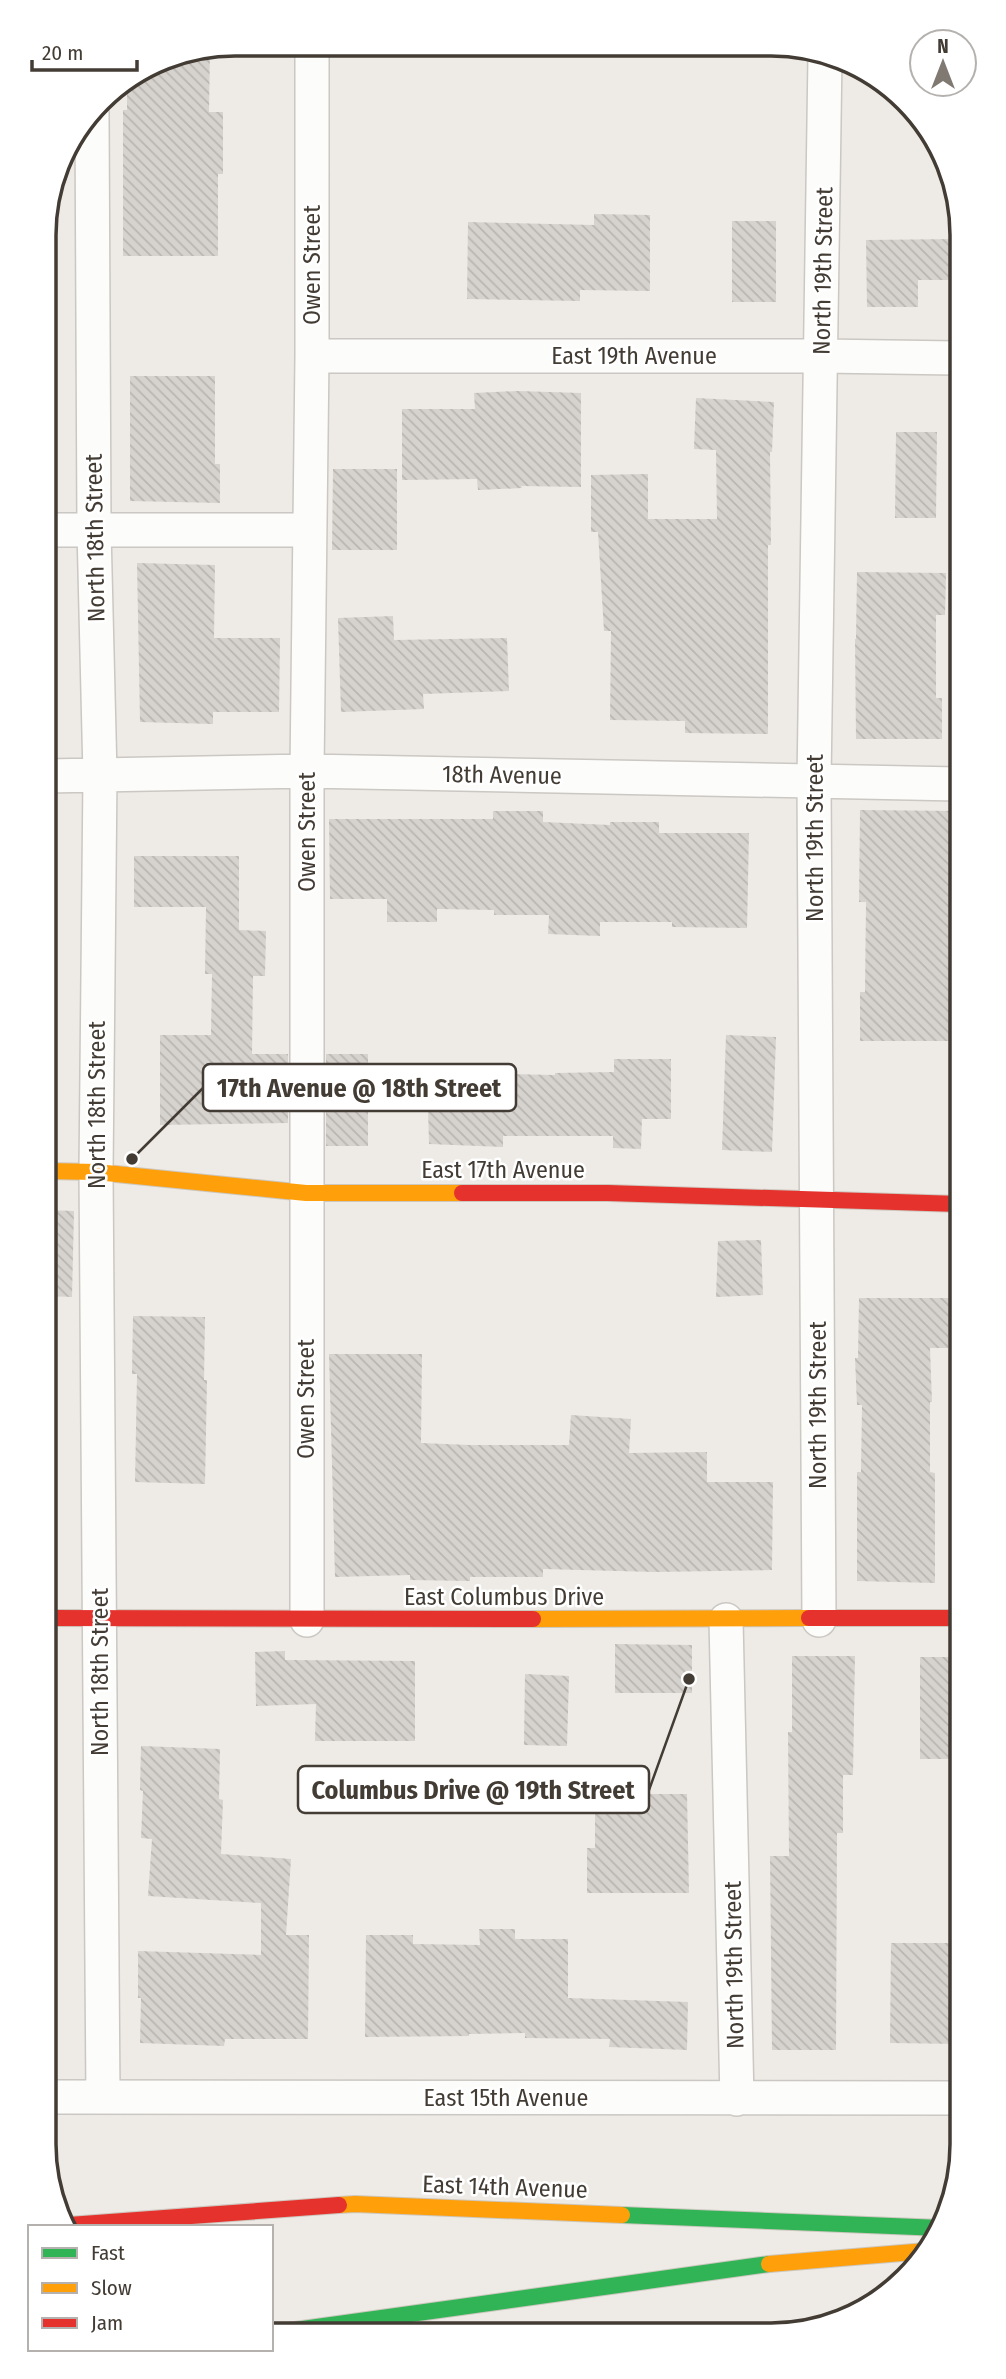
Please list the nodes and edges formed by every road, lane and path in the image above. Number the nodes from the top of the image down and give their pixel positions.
1 (312, 56) edge
2 (825, 64) edge
3 (92, 127) edge
4 (312, 356) junction
5 (822, 356) junction
6 (950, 358) edge
7 (56, 530) edge
8 (94, 530) junction
9 (308, 530) junction
10 (307, 771) junction
11 (100, 775) junction
12 (56, 776) edge
13 (814, 781) junction
14 (950, 784) edge
15 (56, 1171) edge
16 (96, 1172) junction
17 (306, 1194) junction
18 (818, 1200) junction
19 (950, 1204) edge
20 (56, 1618) edge
21 (100, 1618) junction
22 (950, 1618) edge
23 (307, 1620) junction
24 (726, 1620) junction
25 (819, 1620) junction
26 (56, 2096) edge
27 (103, 2097) junction
28 (950, 2098) edge
29 (737, 2099) junction
30 (75, 2225) edge
31 (929, 2228) edge
32 (913, 2253) edge
33 (344, 2323) edge

1 - 4 street, Owen Street
2 - 5 street, North 19th Street
3 - 8 street, North 18th Street
4 - 5 street, East 19th Avenue
4 - 9 street, Owen Street
5 - 6 street, East 19th Avenue
5 - 13 street, North 19th Street
7 - 8 street
8 - 9 street
8 - 11 street, North 18th Street
9 - 10 street, Owen Street
10 - 11 street, 18th Avenue
10 - 13 street, 18th Avenue
10 - 17 street, Owen Street
11 - 12 street, 18th Avenue
11 - 16 street, North 18th Street
13 - 14 street, 18th Avenue
13 - 18 street, North 19th Street
15 - 16 main road, East 17th Avenue
16 - 17 main road, East 17th Avenue
16 - 21 street, North 18th Street
17 - 18 main road, East 17th Avenue
17 - 23 street, Owen Street
18 - 19 main road, East 17th Avenue
18 - 25 street, North 19th Street
20 - 21 main road, East Columbus Drive
21 - 23 main road, East Columbus Drive
21 - 27 street, North 18th Street
22 - 25 main road, East Columbus Drive
23 - 24 main road, East Columbus Drive
24 - 25 main road, East Columbus Drive
24 - 29 street, North 19th Street
26 - 27 street, East 15th Avenue
27 - 29 street, East 15th Avenue
28 - 29 street, East 15th Avenue
30 - 31 main road, East 14th Avenue
32 - 33 main road

